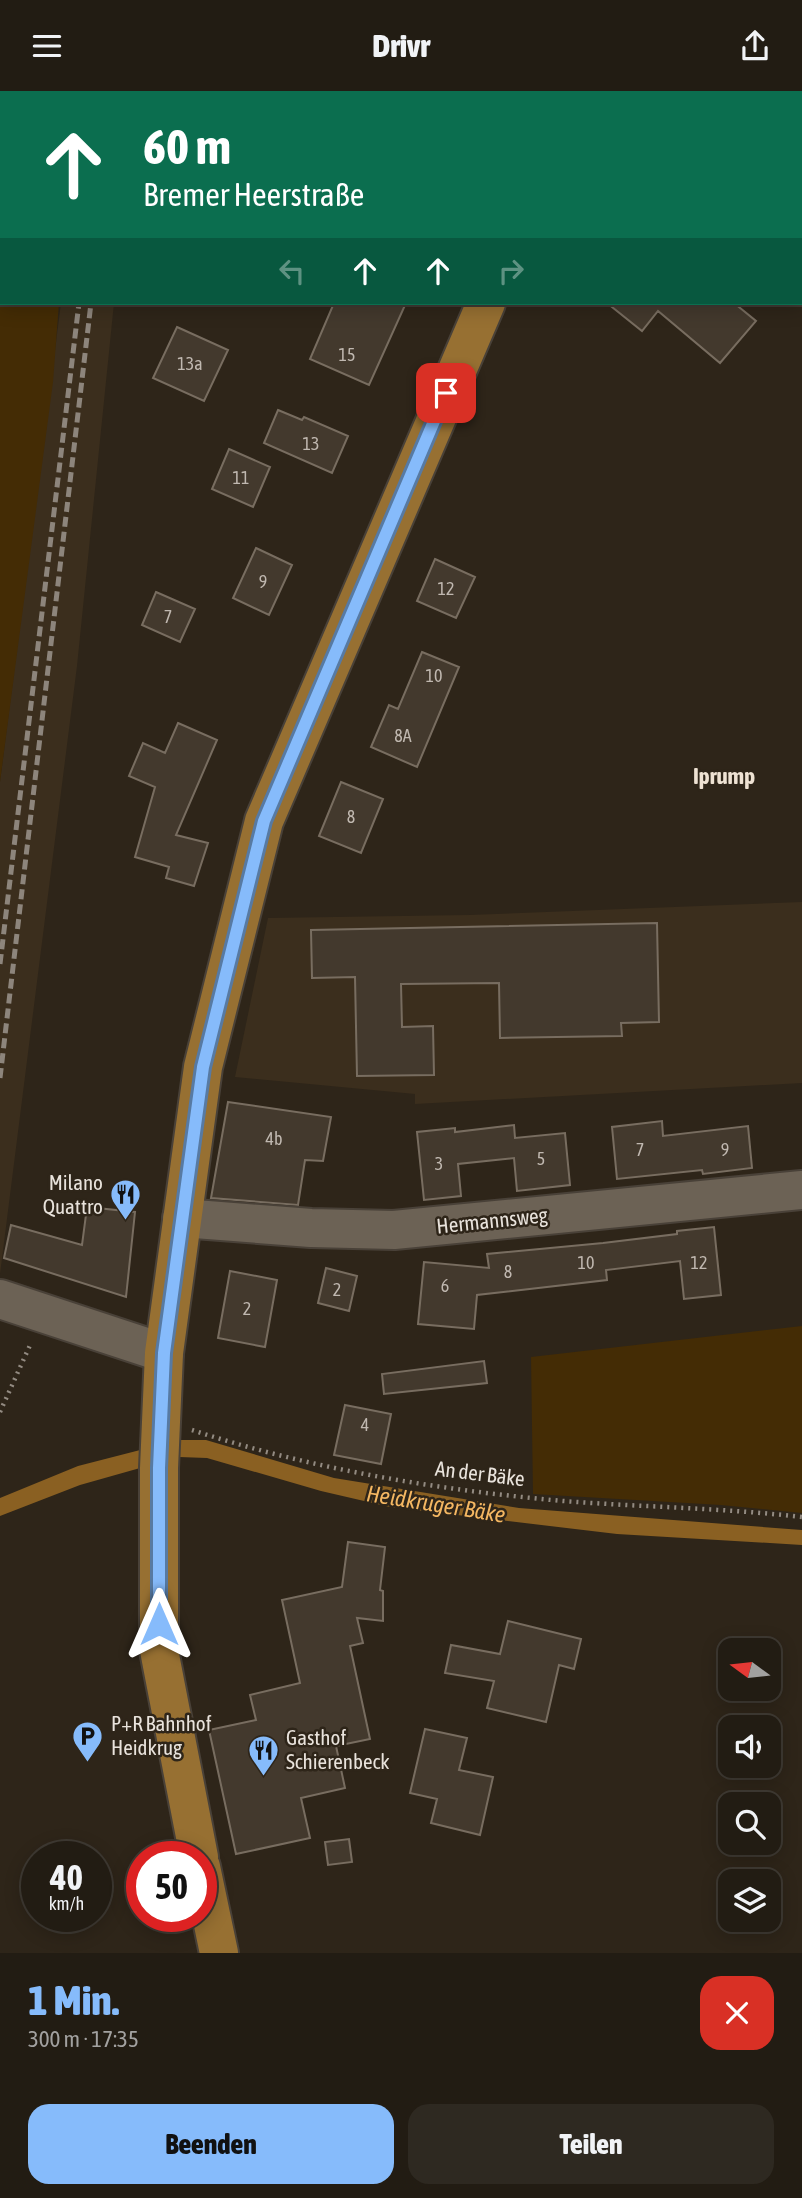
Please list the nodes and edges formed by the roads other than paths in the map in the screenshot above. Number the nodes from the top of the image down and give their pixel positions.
1 (484, 305) edge
2 (802, 1190) edge
3 (182, 1219) junction
4 (0, 1299) edge
5 (164, 1353) junction
6 (196, 1841) edge
7 (215, 1932) edge
8 (219, 1953) edge

1 - 3 main road
2 - 3 street, Hermannsweg
3 - 5 main road
4 - 5 street
5 - 6 main road
7 - 8 main road

